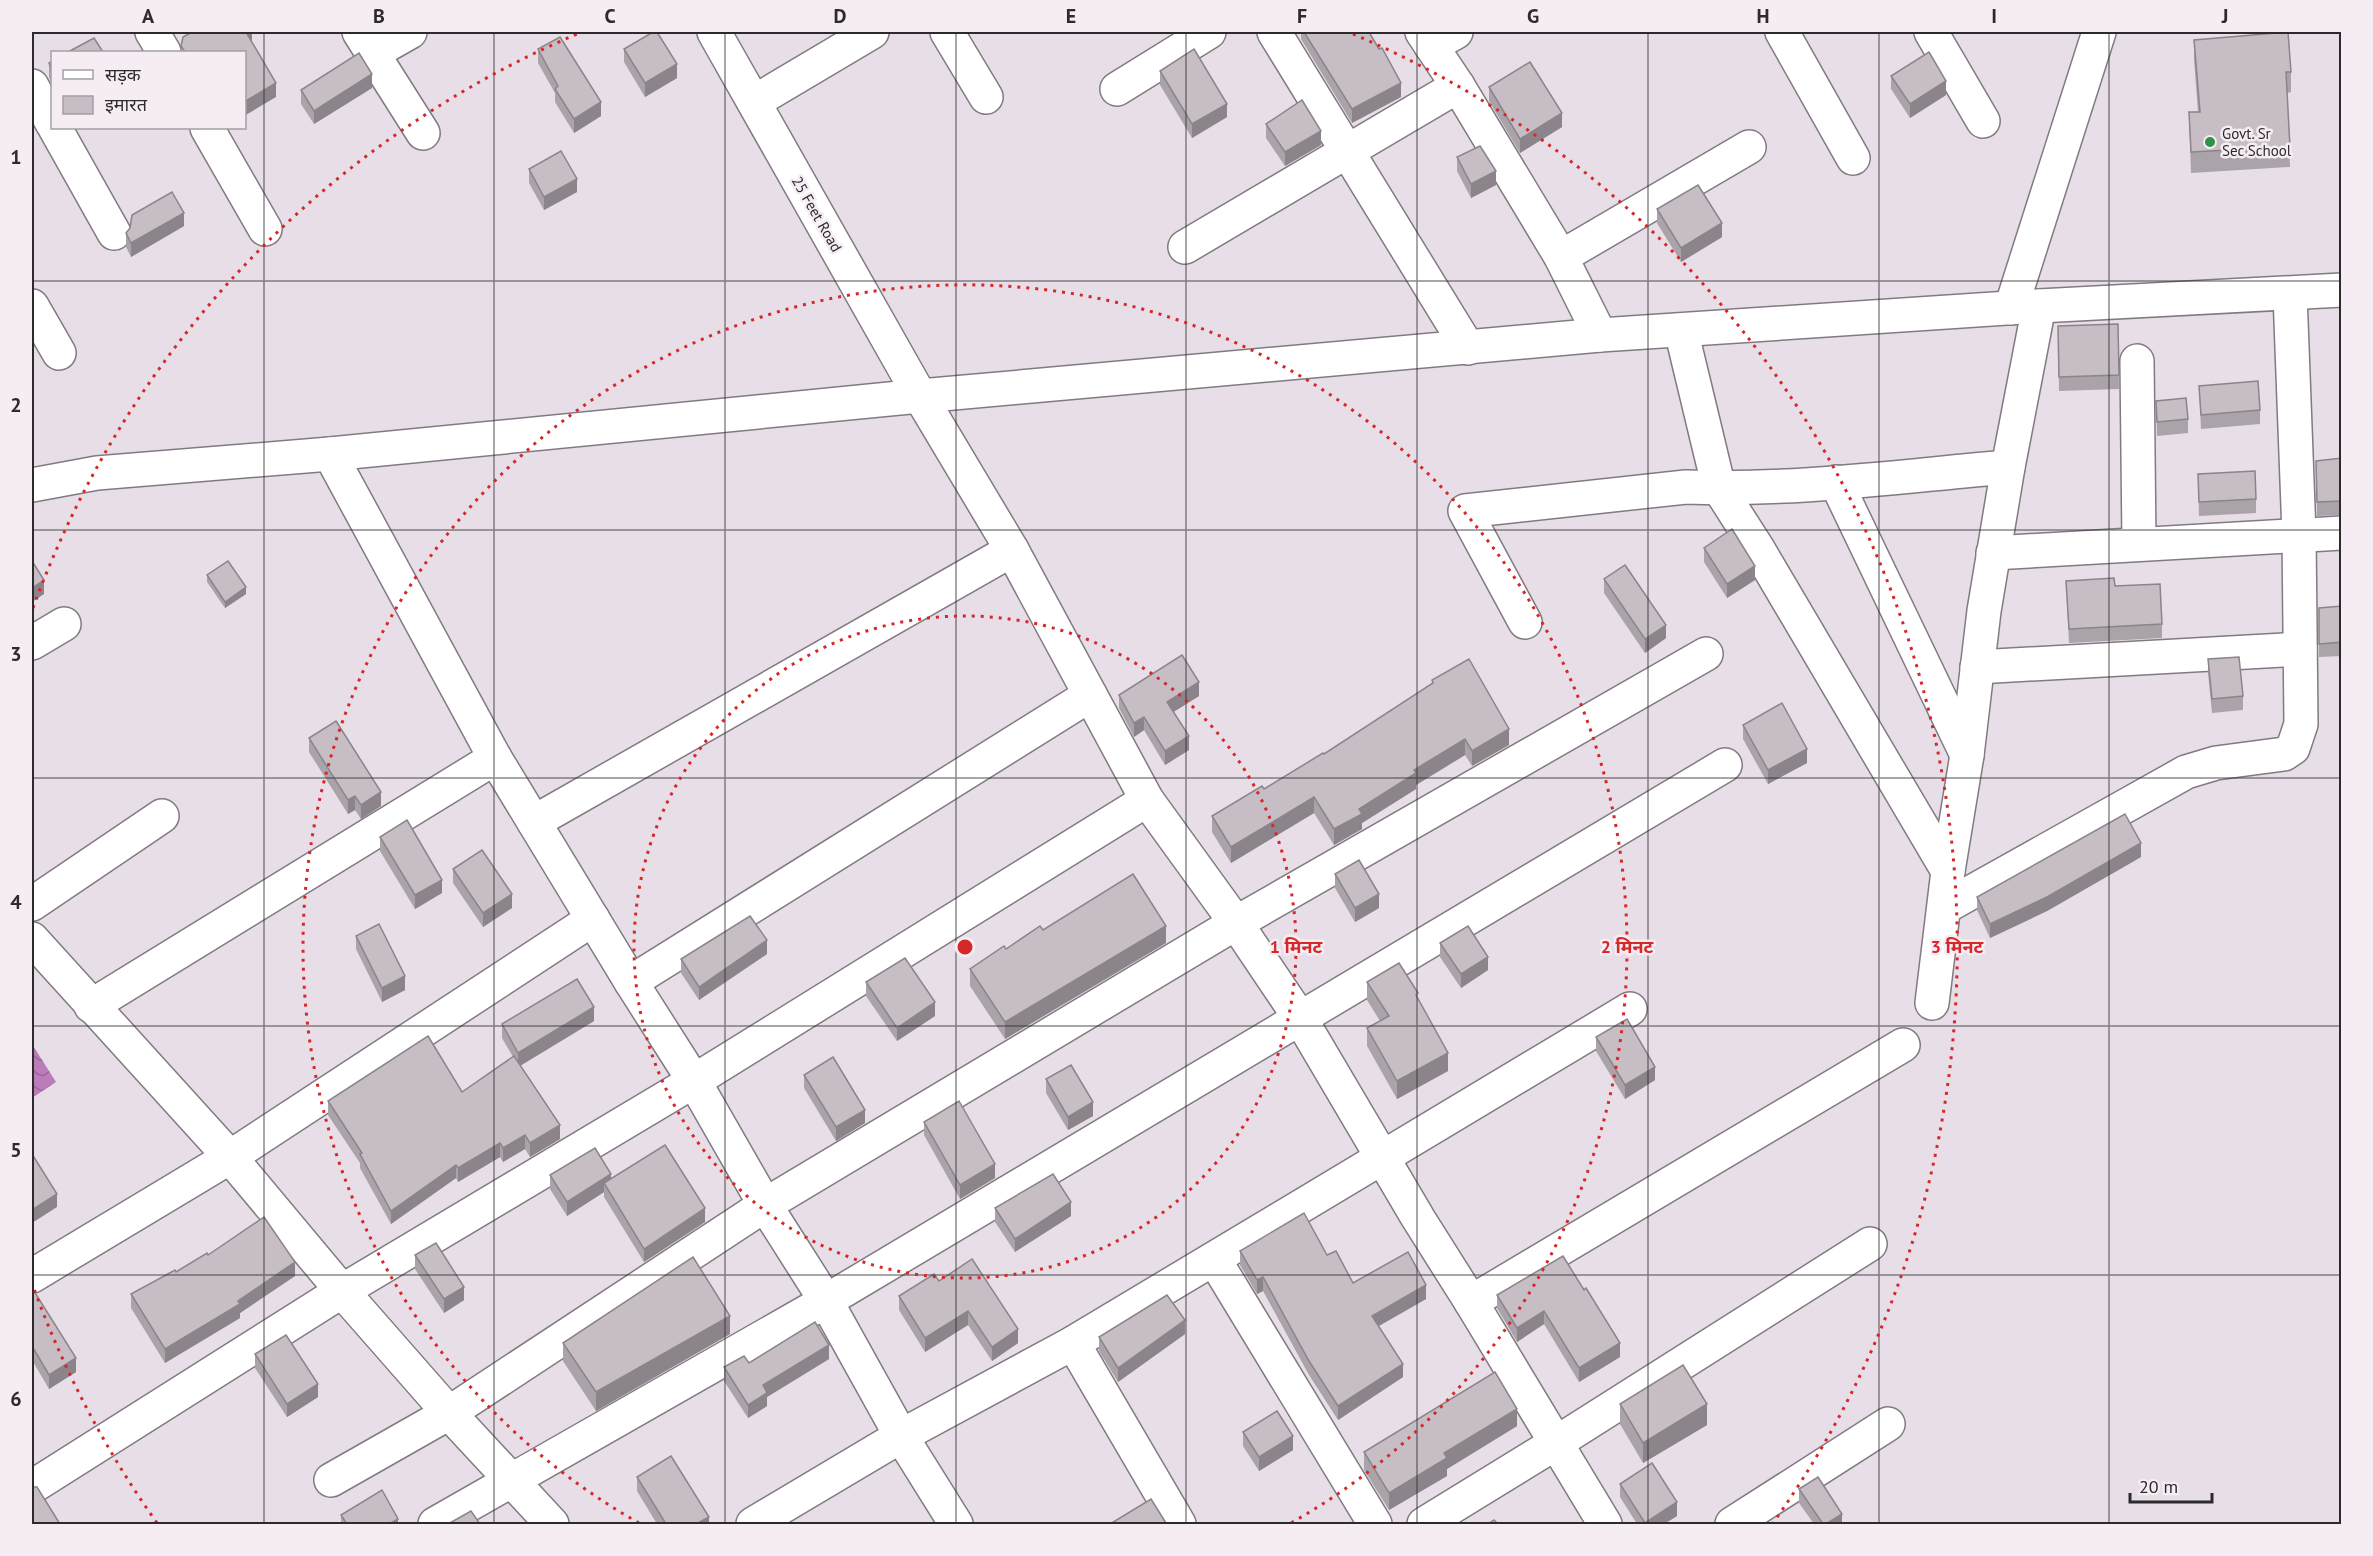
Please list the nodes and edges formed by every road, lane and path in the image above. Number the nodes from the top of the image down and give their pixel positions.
1 (152, 32) edge
2 (410, 32) edge
3 (714, 32) edge
4 (872, 32) edge
5 (947, 32) edge
6 (1209, 32) edge
7 (1274, 32) edge
8 (1782, 32) edge
9 (1931, 32) edge
10 (2099, 32) edge
11 (1436, 36) edge
12 (366, 42) edge
13 (163, 51) edge
14 (32, 86) edge
15 (1458, 86) junction
16 (1117, 89) dead end
17 (986, 97) dead end
18 (754, 102) junction
19 (51, 121) edge
20 (1983, 121) dead end
21 (56, 129) edge
22 (208, 129) edge
23 (423, 133) dead end
24 (1749, 147) dead end
25 (1347, 151) junction
26 (1853, 158) dead end
27 (265, 229) dead end
28 (114, 233) dead end
29 (1185, 247) dead end
30 (1561, 257) junction
31 (2342, 290) edge
32 (2290, 294) junction
33 (32, 306) edge
34 (2025, 307) junction
35 (1681, 330) junction
36 (1600, 335) junction
37 (1468, 348) junction
38 (59, 353) dead end
39 (2137, 361) dead end
40 (920, 396) junction
41 (330, 454) junction
42 (2008, 467) junction
43 (1836, 482) junction
44 (32, 485) edge
45 (1719, 488) junction
46 (2342, 533) edge
47 (2299, 534) junction
48 (2139, 544) junction
49 (1012, 550) junction
50 (1993, 553) junction
51 (1525, 622) dead end
52 (64, 624) dead end
53 (32, 643) edge
54 (2300, 649) junction
55 (1706, 654) dead end
56 (1977, 667) junction
57 (1090, 695) junction
58 (1967, 755) junction
59 (495, 758) junction
60 (1725, 765) dead end
61 (1147, 800) junction
62 (162, 816) dead end
63 (534, 822) junction
64 (1948, 871) junction
65 (32, 904) edge
66 (1945, 907) junction
67 (592, 920) junction
68 (1236, 923) junction
69 (32, 939) edge
70 (631, 982) junction
71 (1932, 1003) dead end
72 (91, 1006) junction
73 (1630, 1009) dead end
74 (1300, 1018) junction
75 (1903, 1045) dead end
76 (694, 1081) junction
77 (230, 1157) junction
78 (1382, 1158) junction
79 (765, 1205) junction
80 (1870, 1245) dead end
81 (1214, 1259) junction
82 (32, 1276) edge
83 (342, 1291) junction
84 (826, 1301) junction
85 (1471, 1302) junction
86 (1073, 1343) junction
87 (449, 1413) junction
88 (1888, 1424) dead end
89 (901, 1436) junction
90 (1556, 1443) junction
91 (331, 1480) dead end
92 (510, 1480) junction
93 (32, 1487) edge
94 (1431, 1523) edge
95 (435, 1524) edge
96 (552, 1524) edge
97 (753, 1524) edge
98 (956, 1524) edge
99 (1179, 1524) edge
100 (1375, 1524) edge
101 (1605, 1524) edge
102 (1732, 1524) edge

1 - 13 street
2 - 12 street
3 - 18 street, 25 Feet Road
4 - 18 street
5 - 17 street
6 - 16 street
7 - 25 street
8 - 26 street
9 - 20 street
10 - 34 street
11 - 15 street
12 - 23 street
14 - 19 street
15 - 25 street
15 - 30 street
18 - 40 street, 25 Feet Road
21 - 28 street
22 - 27 street
24 - 30 street
25 - 29 street
25 - 37 street
30 - 36 street
31 - 32 street
32 - 34 street
32 - 47 street
33 - 38 street
34 - 35 street
34 - 42 street
35 - 36 street
35 - 45 street
36 - 37 street
37 - 40 street
39 - 48 street
40 - 41 street
40 - 49 street, 25 Feet Road
41 - 44 street
41 - 59 street
42 - 43 street
42 - 50 street
43 - 45 street
43 - 58 street
45 - 51 street
45 - 64 street
46 - 47 street
47 - 48 street
47 - 54 street
48 - 50 street
49 - 57 street, 25 Feet Road
49 - 63 street
50 - 56 street
52 - 53 street
54 - 56 street
54 - 66 street
55 - 68 street
56 - 58 street
57 - 61 street, 25 Feet Road
57 - 70 street
58 - 64 street
59 - 63 street
59 - 72 street
60 - 74 street
61 - 68 street, 25 Feet Road
61 - 76 street
62 - 65 street
63 - 67 street
64 - 66 street
66 - 71 street
67 - 70 street
67 - 77 street
68 - 74 street, 25 Feet Road
68 - 79 street
69 - 72 street
70 - 76 street
72 - 77 street
73 - 78 street
74 - 78 street, 25 Feet Road
74 - 84 street
75 - 85 street
76 - 79 street
76 - 83 street
77 - 82 street
77 - 83 street
78 - 81 street
78 - 85 street, 25 Feet Road
79 - 84 street
79 - 87 street
80 - 90 street
81 - 86 street
81 - 100 street
83 - 87 street
83 - 93 street
84 - 89 street
84 - 92 street
85 - 90 street, 25 Feet Road
86 - 89 street
86 - 99 street
87 - 91 street
87 - 92 street
88 - 102 street
89 - 97 street
89 - 98 street
90 - 94 street
90 - 101 street, 25 Feet Road
92 - 95 street
92 - 96 street

